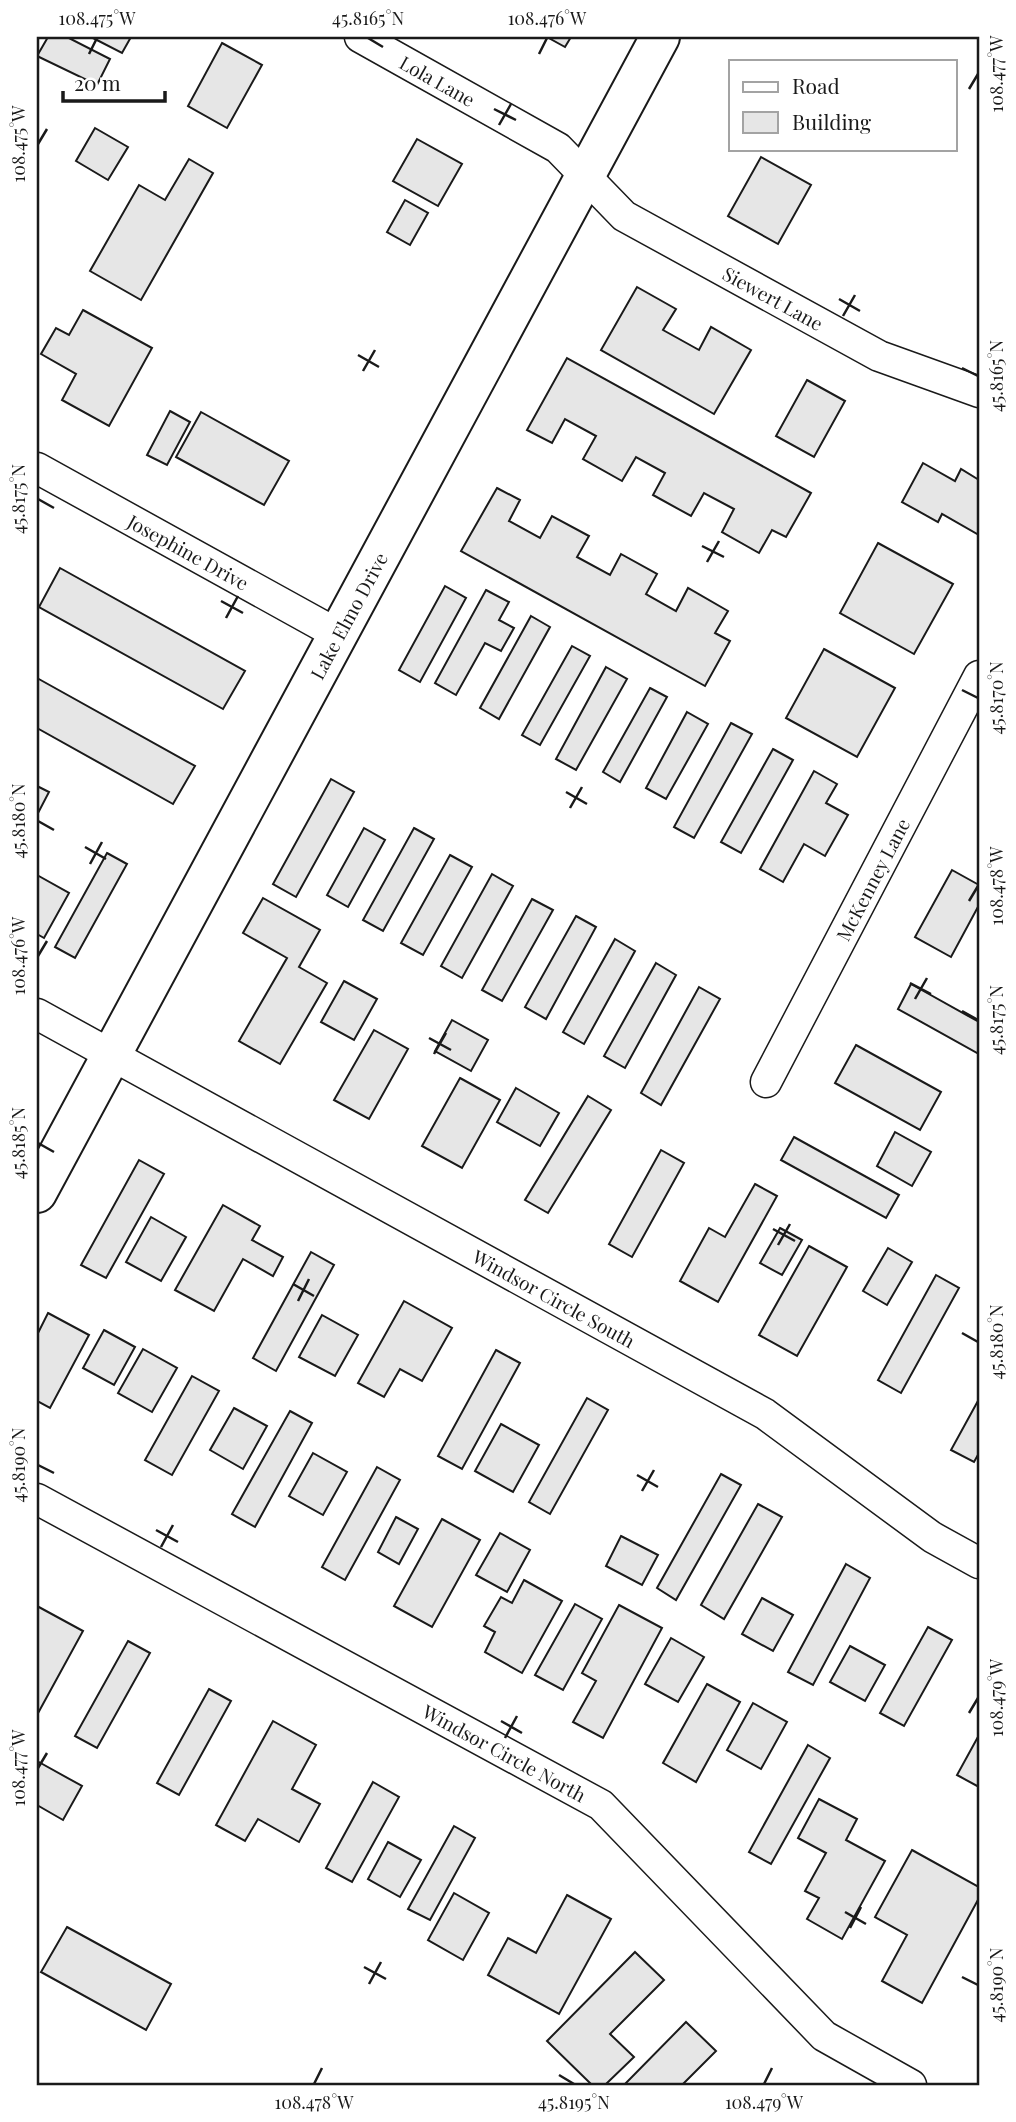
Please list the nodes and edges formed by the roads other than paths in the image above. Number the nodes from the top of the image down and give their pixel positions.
1 (359, 37) edge
2 (660, 37) edge
3 (585, 173) junction
4 (979, 392) edge
5 (37, 468) edge
6 (339, 635) junction
7 (979, 676) edge
8 (37, 1014) edge
9 (113, 1054) junction
10 (766, 1082) dead end
11 (37, 1193) edge
12 (37, 1499) edge
13 (979, 1563) edge
14 (911, 2085) edge

1 - 3 street, Lola Lane
2 - 3 main road, Lake Elmo Drive
3 - 4 street, Siewert Lane
3 - 6 main road, Lake Elmo Drive
5 - 6 street, Josephine Drive
6 - 9 main road, Lake Elmo Drive
7 - 10 street, McKenney Lane
8 - 9 street, Windsor Circle South
9 - 11 main road, Lake Elmo Drive
9 - 13 street, Windsor Circle South
12 - 14 street, Windsor Circle North

